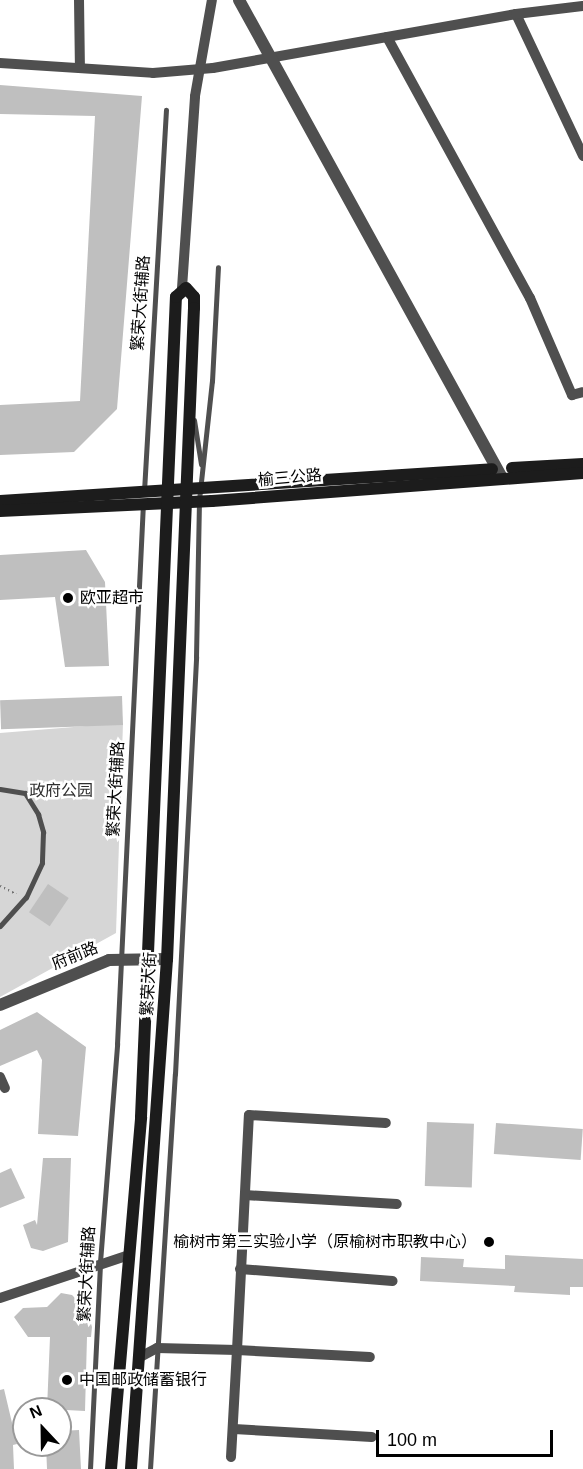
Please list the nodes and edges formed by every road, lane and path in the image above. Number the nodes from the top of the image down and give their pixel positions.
1 (78, 0) edge
2 (212, 0) edge
3 (239, 0) edge
4 (583, 6) edge
5 (516, 14) junction
6 (387, 37) junction
7 (273, 60) junction
8 (0, 63) edge
9 (80, 68) junction
10 (198, 70) junction
11 (166, 110) dead end
12 (583, 156) edge
13 (218, 267) dead end
14 (182, 288) junction
15 (583, 392) edge
16 (190, 394) junction
17 (583, 464) edge
18 (202, 472) junction
19 (499, 472) junction
20 (583, 473) edge
21 (185, 494) junction
22 (200, 494) junction
23 (169, 495) junction
24 (143, 496) junction
25 (0, 501) edge
26 (0, 511) edge
27 (0, 789) edge
28 (0, 886) edge
29 (26, 897) junction
30 (0, 926) edge
31 (150, 957) junction
32 (122, 959) junction
33 (167, 959) junction
34 (0, 1005) edge
35 (0, 1077) edge
36 (5, 1088) dead end
37 (386, 1123) dead end
38 (245, 1195) junction
39 (397, 1203) dead end
40 (129, 1255) junction
41 (100, 1263) junction
42 (240, 1269) junction
43 (393, 1281) dead end
44 (0, 1298) edge
45 (157, 1348) junction
46 (237, 1350) junction
47 (140, 1357) junction
48 (370, 1357) dead end
49 (234, 1429) junction
50 (372, 1437) dead end
51 (231, 1457) dead end
52 (90, 1469) edge
53 (111, 1469) edge
54 (131, 1469) edge
55 (150, 1469) edge

1 - 9 street
2 - 10 street
3 - 7 street
4 - 5 street
5 - 6 street
5 - 12 street
6 - 7 street
6 - 15 street
7 - 10 street
7 - 19 street
8 - 9 street
9 - 10 street
10 - 14 street
11 - 24 lane, 繁荣大街辅路
13 - 18 lane
14 - 16 main road, 繁荣大街
14 - 23 main road, 繁荣大街
16 - 18 lane
16 - 21 main road, 繁荣大街
17 - 19 main road, 榆三公路
18 - 22 lane
19 - 20 main road, 榆三公路
19 - 22 main road, 榆三公路
21 - 22 main road, 榆三公路
21 - 23 main road, 榆三公路
21 - 33 main road, 繁荣大街
22 - 45 lane
23 - 24 main road, 榆三公路
23 - 31 main road, 繁荣大街
24 - 25 main road, 榆三公路
24 - 26 main road, 榆三公路
24 - 32 lane, 繁荣大街辅路
27 - 29 lane
28 - 29 path
29 - 30 lane
31 - 32 street, 府前路
31 - 33 street, 府前路
31 - 40 main road, 繁荣大街
32 - 34 street, 府前路
32 - 41 lane, 繁荣大街辅路
33 - 47 main road, 繁荣大街
35 - 36 street
37 - 38 street
38 - 39 street
38 - 42 street
40 - 41 street
40 - 53 main road, 繁荣大街
41 - 44 street
41 - 52 lane, 繁荣大街辅路
42 - 43 street
42 - 46 street
45 - 46 street
45 - 47 street
45 - 55 lane
46 - 48 street
46 - 49 street
47 - 54 main road, 繁荣大街
49 - 50 street
49 - 51 street

